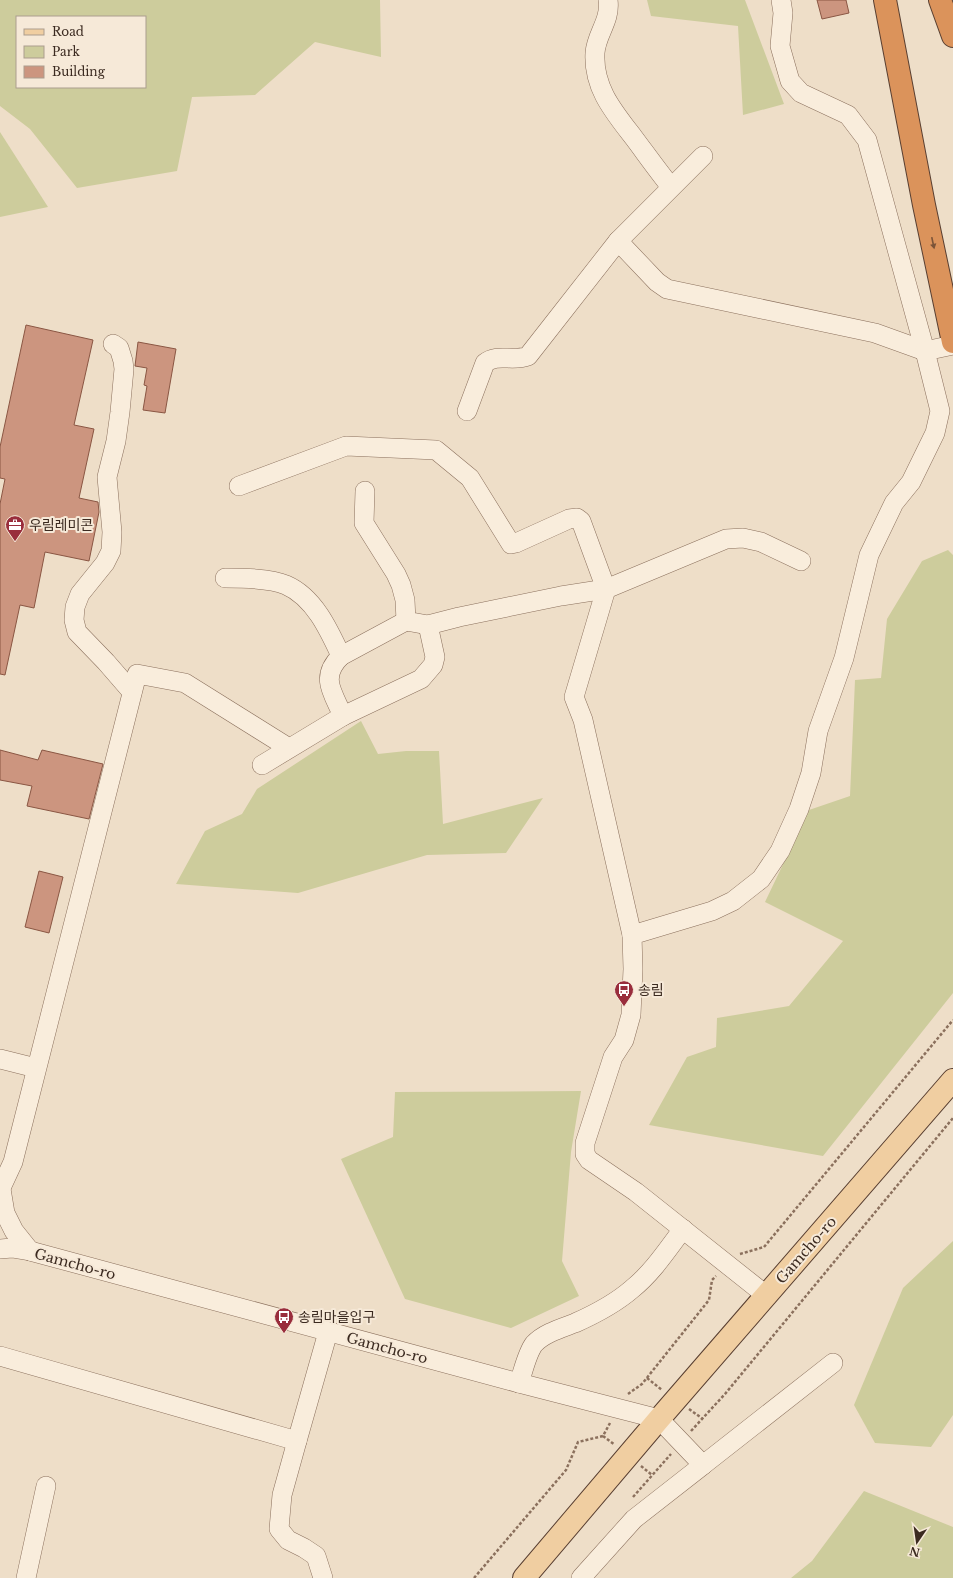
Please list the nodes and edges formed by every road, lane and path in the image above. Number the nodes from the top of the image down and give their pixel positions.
1 (608, 0) edge
2 (781, 0) edge
3 (876, 0) edge
4 (885, 0) edge
5 (940, 0) edge
6 (953, 36) edge
7 (702, 156) dead end
8 (671, 187) junction
9 (924, 205) junction
10 (618, 241) junction
11 (953, 342) edge
12 (113, 344) dead end
13 (953, 345) edge
14 (925, 351) junction
15 (467, 410) dead end
16 (238, 486) dead end
17 (365, 491) dead end
18 (801, 561) dead end
19 (225, 578) dead end
20 (606, 589) junction
21 (406, 621) junction
22 (428, 625) junction
23 (341, 656) junction
24 (132, 692) junction
25 (343, 716) junction
26 (289, 748) junction
27 (262, 765) dead end
28 (632, 935) junction
29 (953, 1020) edge
30 (0, 1059) edge
31 (36, 1068) junction
32 (953, 1080) edge
33 (953, 1118) edge
34 (0, 1190) edge
35 (683, 1229) junction
36 (0, 1249) edge
37 (30, 1251) junction
38 (727, 1264) junction
39 (766, 1296) junction
40 (328, 1332) junction
41 (0, 1356) edge
42 (833, 1363) dead end
43 (519, 1383) junction
44 (618, 1408) junction
45 (659, 1419) junction
46 (296, 1441) junction
47 (681, 1442) junction
48 (703, 1465) junction
49 (46, 1486) dead end
50 (631, 1499) dead end
51 (26, 1578) edge
52 (323, 1578) edge
53 (474, 1578) edge
54 (524, 1578) edge
55 (581, 1578) edge

1 - 8 street
2 - 14 street
3 - 9 highway
4 - 9 highway
5 - 6 highway
7 - 8 street
8 - 10 street
9 -> 11 highway
10 - 14 street
10 - 15 street
12 - 24 street
13 - 14 street
14 - 28 street
16 - 20 street
17 - 21 street
18 - 20 street
19 - 23 street
20 - 22 street
20 - 28 street
21 - 22 street
21 - 23 street
22 - 25 street
23 - 25 street
24 - 26 street
24 - 31 street
25 - 26 street
26 - 27 street
28 - 35 street
29 - 38 path
30 - 31 street
31 - 34 street
32 - 39 main road, Gamcho-ro
33 - 47 path
34 - 37 street
35 - 38 street
35 - 43 street
36 - 37 street, Gamcho-ro
37 - 40 street, Gamcho-ro
38 - 39 street
38 - 44 path
39 - 45 main road, Gamcho-ro
40 - 43 street, Gamcho-ro
40 - 46 street
41 - 46 street
42 - 48 street
43 - 44 street, Gamcho-ro
44 - 45 street, Gamcho-ro
44 - 53 path
45 - 47 street
45 - 54 main road, Gamcho-ro
46 - 52 street
47 - 48 street
47 - 50 path
48 - 55 street
49 - 51 street

